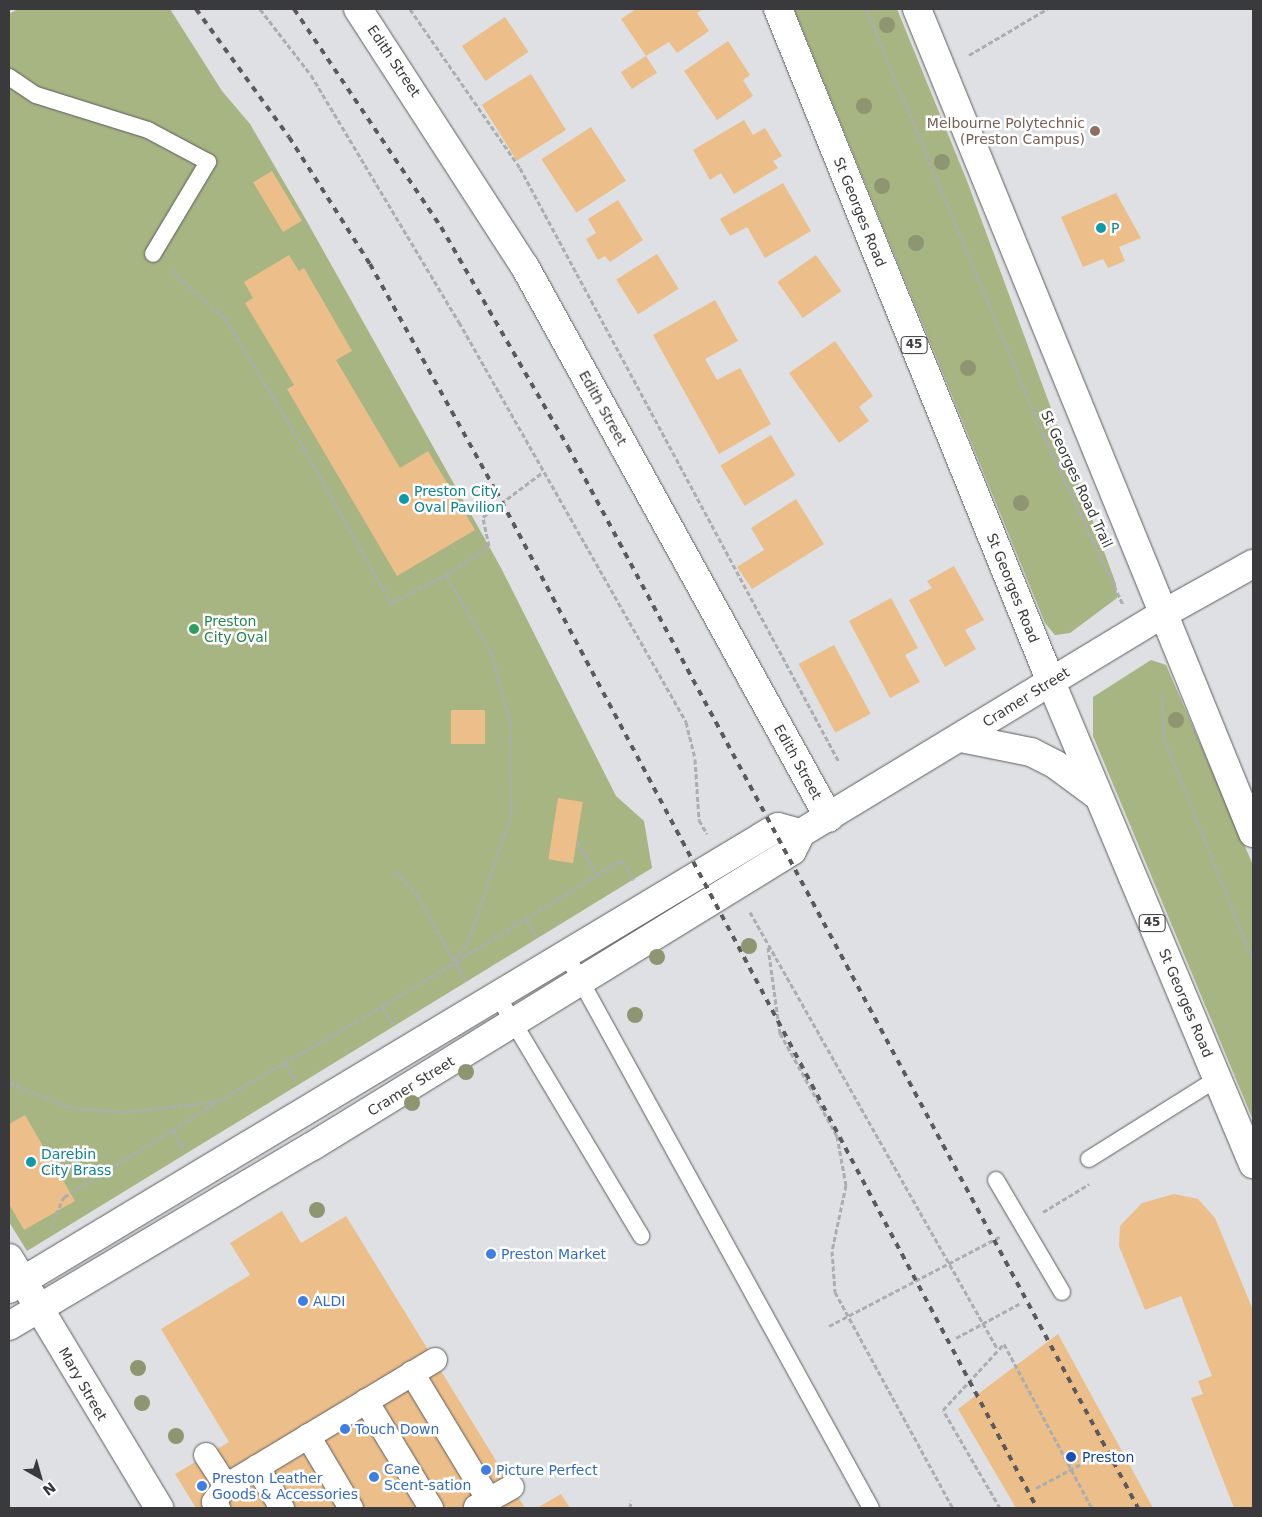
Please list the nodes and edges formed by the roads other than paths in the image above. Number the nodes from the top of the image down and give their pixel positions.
1 (358, 9) edge
2 (778, 9) edge
3 (918, 9) edge
4 (9, 77) edge
5 (153, 254) road end
6 (1253, 564) edge
7 (1163, 614) junction
8 (1051, 682) junction
9 (961, 738) junction
10 (1099, 797) junction
11 (829, 818) junction
12 (800, 833) junction
13 (1253, 833) edge
14 (566, 954) junction
15 (581, 982) junction
16 (498, 995) junction
17 (514, 1022) junction
18 (1218, 1078) junction
19 (1089, 1159) dead end
20 (1253, 1164) edge
21 (996, 1180) dead end
22 (641, 1236) dead end
23 (9, 1258) edge
24 (16, 1285) edge
25 (1062, 1292) dead end
26 (38, 1308) junction
27 (9, 1326) edge
28 (435, 1360) dead end
29 (412, 1373) junction
30 (366, 1401) junction
31 (308, 1436) junction
32 (206, 1455) dead end
33 (257, 1467) junction
34 (226, 1486) junction
35 (498, 1499) edge
36 (155, 1507) edge
37 (218, 1508) edge
38 (282, 1508) edge
39 (351, 1508) edge
40 (432, 1508) edge
41 (871, 1508) edge

1 - 11 street, Edith Street
2 - 8 street, St Georges Road / 45
3 - 7 street
4 - 5 lane
6 - 7 street, Cramer Street
7 - 8 street, Cramer Street
7 - 13 street
8 - 9 street, Cramer Street
8 - 10 street, St Georges Road / 45
9 - 10 street
9 - 11 street, Cramer Street
10 - 18 street, St Georges Road / 45
11 - 12 street, Cramer Street
12 - 14 street
12 - 15 street, Cramer Street
14 - 15 lane
14 - 16 street
15 - 17 street, Cramer Street
15 - 41 lane
16 - 17 lane
16 - 24 street
17 - 22 lane
17 - 26 street, Cramer Street
18 - 19 lane
18 - 20 street, St Georges Road / 45
21 - 25 lane
23 - 24 street, Mary Street
24 - 26 street, Mary Street
26 - 27 street, Cramer Street
26 - 36 street, Mary Street
28 - 29 street
29 - 30 street
29 - 35 street
30 - 31 street
30 - 40 street
31 - 33 street
31 - 39 street
32 - 34 street
33 - 34 street
33 - 38 street
34 - 37 street

